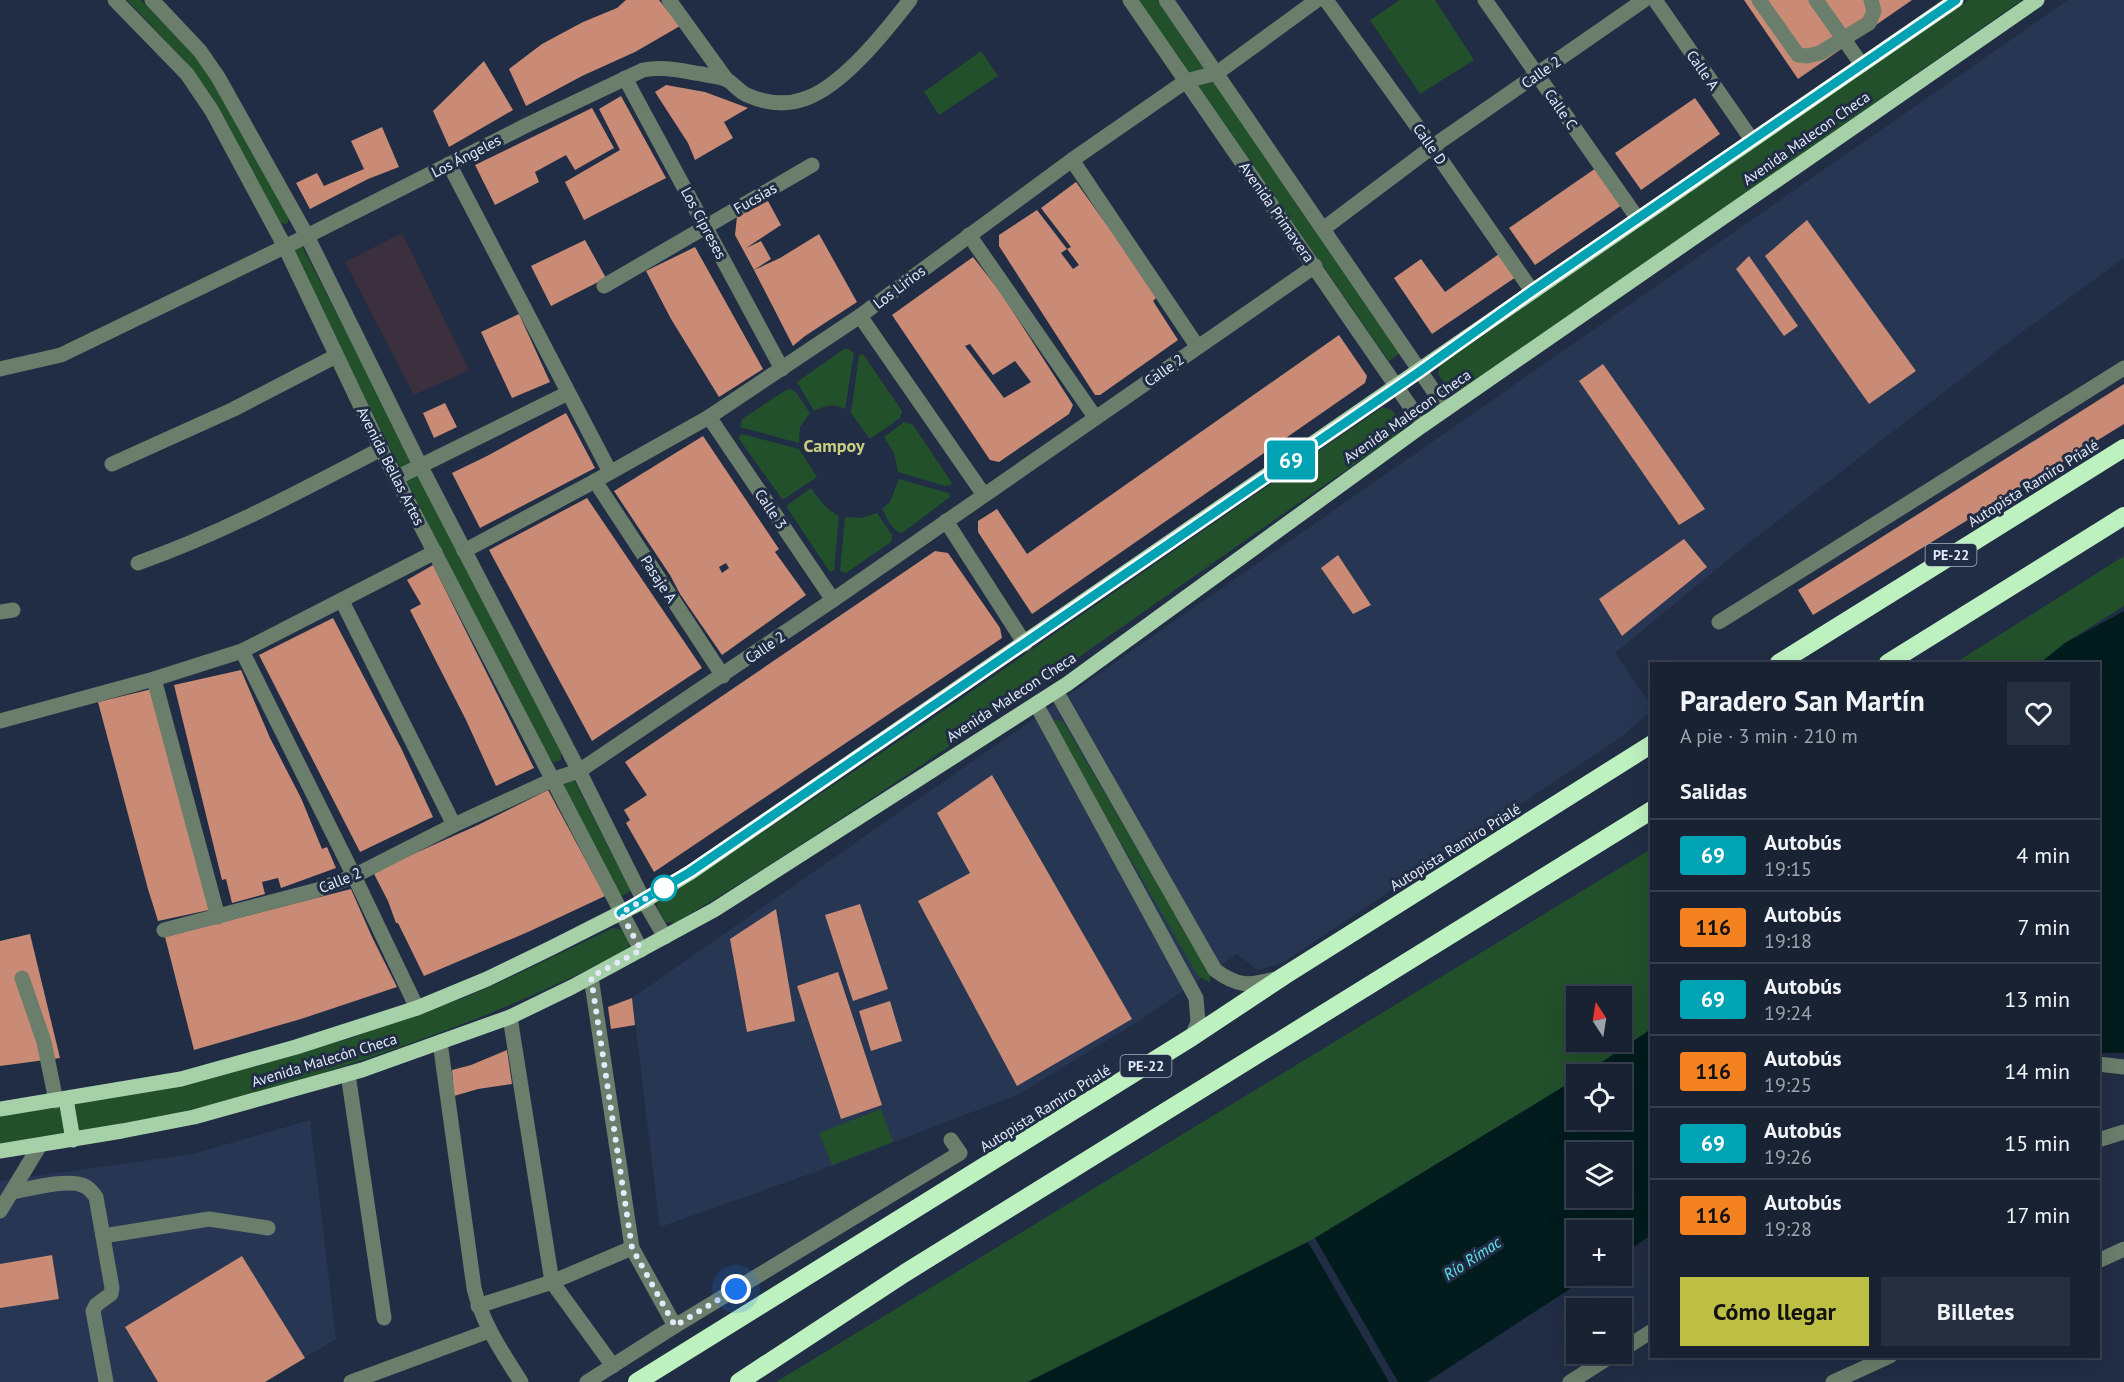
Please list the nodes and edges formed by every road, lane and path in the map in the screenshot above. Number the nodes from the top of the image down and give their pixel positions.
1 (115, 0) edge
2 (152, 0) edge
3 (669, 0) edge
4 (910, 0) edge
5 (1130, 0) edge
6 (1166, 0) edge
7 (1317, 0) edge
8 (1326, 0) edge
9 (1485, 0) edge
10 (1644, 0) edge
11 (1655, 0) edge
12 (1760, 0) edge
13 (1816, 0) edge
14 (1871, 0) edge
15 (1956, 0) edge
16 (2037, 0) edge
17 (1843, 39) junction
18 (1862, 65) junction
19 (1217, 73) junction
20 (1537, 75) junction
21 (625, 78) junction
22 (726, 79) junction
23 (1186, 81) junction
24 (1752, 140) junction
25 (1432, 147) junction
26 (1072, 160) junction
27 (449, 164) junction
28 (812, 165) dead end
29 (1638, 219) junction
30 (706, 226) junction
31 (1323, 229) junction
32 (969, 235) junction
33 (307, 236) junction
34 (285, 247) junction
35 (1315, 266) junction
36 (604, 286) dead end
37 (1532, 291) junction
38 (860, 316) junction
39 (1197, 346) junction
40 (336, 356) junction
41 (2124, 368) edge
42 (0, 369) edge
43 (782, 369) junction
44 (1419, 372) junction
45 (1397, 386) junction
46 (568, 393) junction
47 (1446, 409) junction
48 (709, 417) junction
49 (1095, 417) junction
50 (1423, 425) junction
51 (2124, 448) edge
52 (381, 449) junction
53 (112, 464) dead end
54 (420, 465) junction
55 (610, 472) junction
56 (396, 478) junction
57 (595, 481) junction
58 (984, 495) junction
59 (2124, 516) edge
60 (946, 521) junction
61 (464, 551) junction
62 (435, 552) junction
63 (138, 563) dead end
64 (833, 600) junction
65 (342, 601) junction
66 (1719, 622) dead end
67 (1024, 644) junction
68 (242, 651) junction
69 (1781, 662) edge
70 (1890, 662) edge
71 (723, 676) junction
72 (154, 679) junction
73 (1056, 691) junction
74 (1036, 704) junction
75 (0, 721) edge
76 (1650, 745) edge
77 (579, 771) junction
78 (554, 779) junction
79 (1650, 811) edge
80 (454, 825) junction
81 (354, 876) junction
82 (644, 901) junction
83 (621, 913) junction
84 (218, 917) junction
85 (164, 930) dead end
86 (665, 937) junction
87 (641, 950) junction
88 (1284, 976) junction
89 (591, 977) junction
90 (22, 978) dead end
91 (417, 1008) junction
92 (510, 1017) junction
93 (1192, 1037) junction
94 (440, 1042) junction
95 (2100, 1064) edge
96 (2124, 1067) edge
97 (348, 1074) junction
98 (61, 1100) junction
99 (0, 1109) edge
100 (2124, 1132) edge
101 (2100, 1139) edge
102 (74, 1140) junction
103 (951, 1140) dead end
104 (40, 1145) junction
105 (0, 1151) edge
106 (4, 1203) edge
107 (268, 1228) dead end
108 (103, 1236) junction
109 (632, 1248) junction
110 (2124, 1249) edge
111 (2100, 1260) edge
112 (552, 1282) junction
113 (478, 1306) junction
114 (384, 1318) dead end
115 (675, 1326) junction
116 (489, 1331) junction
117 (1650, 1332) edge
118 (1632, 1344) edge
119 (1886, 1358) edge
120 (1599, 1364) edge
121 (613, 1365) junction
122 (106, 1382) edge
123 (351, 1382) edge
124 (521, 1382) edge
125 (587, 1382) edge
126 (637, 1382) edge
127 (740, 1382) edge
128 (1570, 1382) edge
129 (1833, 1382) edge

1 - 34 street, Avenida Bellas Artes
2 - 33 street, Avenida Bellas Artes
3 - 22 street
4 - 22 street, Los Ángeles
5 - 23 street, Avenida Primavera
6 - 19 street, Avenida Primavera
7 - 19 street, Los Lirios
8 - 25 street, Calle D
9 - 20 street, Calle C
10 - 20 street, Calle 2
11 - 24 street, Calle A
12 - 17 street
13 - 17 street
14 - 17 street
15 - 18 main road, Avenida Malecon Checa
16 - 47 main road, Avenida Malecon Checa
17 - 18 street
18 - 24 main road, Avenida Malecon Checa
19 - 23 street, Los Lirios
19 - 31 street, Avenida Primavera
20 - 25 street, Calle 2
20 - 29 street, Calle C
21 - 22 street, Los Ángeles
21 - 27 street, Los Ángeles
21 - 30 street, Los Cipreses
23 - 26 street, Los Lirios
23 - 35 street, Avenida Primavera
24 - 29 main road, Avenida Malecon Checa
25 - 31 street, Calle 2
25 - 37 street, Calle D
26 - 32 street, Los Lirios
26 - 39 street
27 - 33 street, Los Ángeles
27 - 46 street
28 - 30 street, Fucsias
29 - 37 main road, Avenida Malecon Checa
30 - 36 street, Fucsias
30 - 43 street, Los Cipreses
31 - 44 street, Avenida Primavera
32 - 38 street, Los Lirios
32 - 49 street
33 - 34 street, Los Ángeles
33 - 54 street, Avenida Bellas Artes
34 - 40 street, Avenida Bellas Artes
34 - 42 street, Los Ángeles
35 - 39 street, Calle 2
35 - 45 street, Avenida Primavera
37 - 44 main road, Avenida Malecon Checa
38 - 43 street, Los Lirios
38 - 58 street
39 - 49 street, Calle 2
40 - 52 street, Avenida Bellas Artes
40 - 53 street
41 - 66 street
43 - 48 street, Los Lirios
44 - 45 main road, Avenida Malecon Checa
44 - 47 street, Avenida Primavera
45 - 50 street, Avenida Primavera
45 - 67 main road, Avenida Malecon Checa
46 - 54 street
46 - 55 street
47 - 50 main road, Avenida Malecon Checa
48 - 55 street, Los Lirios
48 - 64 street, Calle 3
49 - 58 street, Calle 2
50 - 73 main road, Avenida Malecon Checa
51 - 69 highway, Autopista Ramiro Prialé / PE-22
52 - 56 street, Avenida Bellas Artes
52 - 63 street
54 - 56 street
54 - 61 street, Avenida Bellas Artes
55 - 57 street, Los Lirios
56 - 62 street, Avenida Bellas Artes
57 - 61 street, Los Lirios
57 - 71 street, Pasaje A
58 - 60 street, Calle 2
59 - 70 highway
60 - 64 street, Calle 2
60 - 67 street
61 - 77 street, Avenida Bellas Artes
62 - 65 street
62 - 78 street, Avenida Bellas Artes
64 - 71 street, Calle 2
65 - 68 street
65 - 80 street
67 - 82 main road, Avenida Malecon Checa
68 - 72 street
68 - 81 street
71 - 77 street, Calle 2
72 - 75 street
72 - 84 street
73 - 74 main road, Avenida Malecon Checa
73 - 88 street
74 - 86 main road, Avenida Malecon Checa
74 - 93 street
76 - 88 highway, Autopista Ramiro Prialé / PE-22
77 - 78 street, Calle 2
77 - 82 street, Avenida Bellas Artes
78 - 80 street, Calle 2
78 - 83 street, Avenida Bellas Artes
79 - 127 highway
80 - 81 street, Calle 2
81 - 84 street, Calle 2
81 - 91 street
82 - 83 main road, Avenida Malecon Checa
82 - 86 street, Avenida Bellas Artes
83 - 87 street, Avenida Bellas Artes
83 - 91 main road, Avenida Malecón Checa
84 - 85 street, Calle 2
86 - 87 main road, Avenida Malecon Checa
87 - 89 main road, Avenida Malecón Checa
88 - 93 highway, Autopista Ramiro Prialé / PE-22
89 - 92 main road, Avenida Malecón Checa
89 - 109 street
90 - 98 street
91 - 98 main road, Avenida Malecón Checa
92 - 94 main road, Avenida Malecón Checa
92 - 112 street
93 - 126 highway, Autopista Ramiro Prialé / PE-22
94 - 97 main road, Avenida Malecón Checa
94 - 113 street
95 - 96 street
97 - 102 main road, Avenida Malecón Checa
97 - 114 street
98 - 99 main road, Avenida Malecón Checa
98 - 102 main road
100 - 101 street
102 - 104 main road, Avenida Malecón Checa
103 - 115 street
104 - 105 main road, Avenida Malecón Checa
104 - 106 street
106 - 108 street
107 - 108 street
108 - 122 street
109 - 112 street
109 - 115 street
110 - 111 street
112 - 113 street
112 - 121 street
113 - 116 street
115 - 121 street
116 - 123 street
116 - 124 street
117 - 118 street
119 - 129 street
120 - 128 street
121 - 125 street

